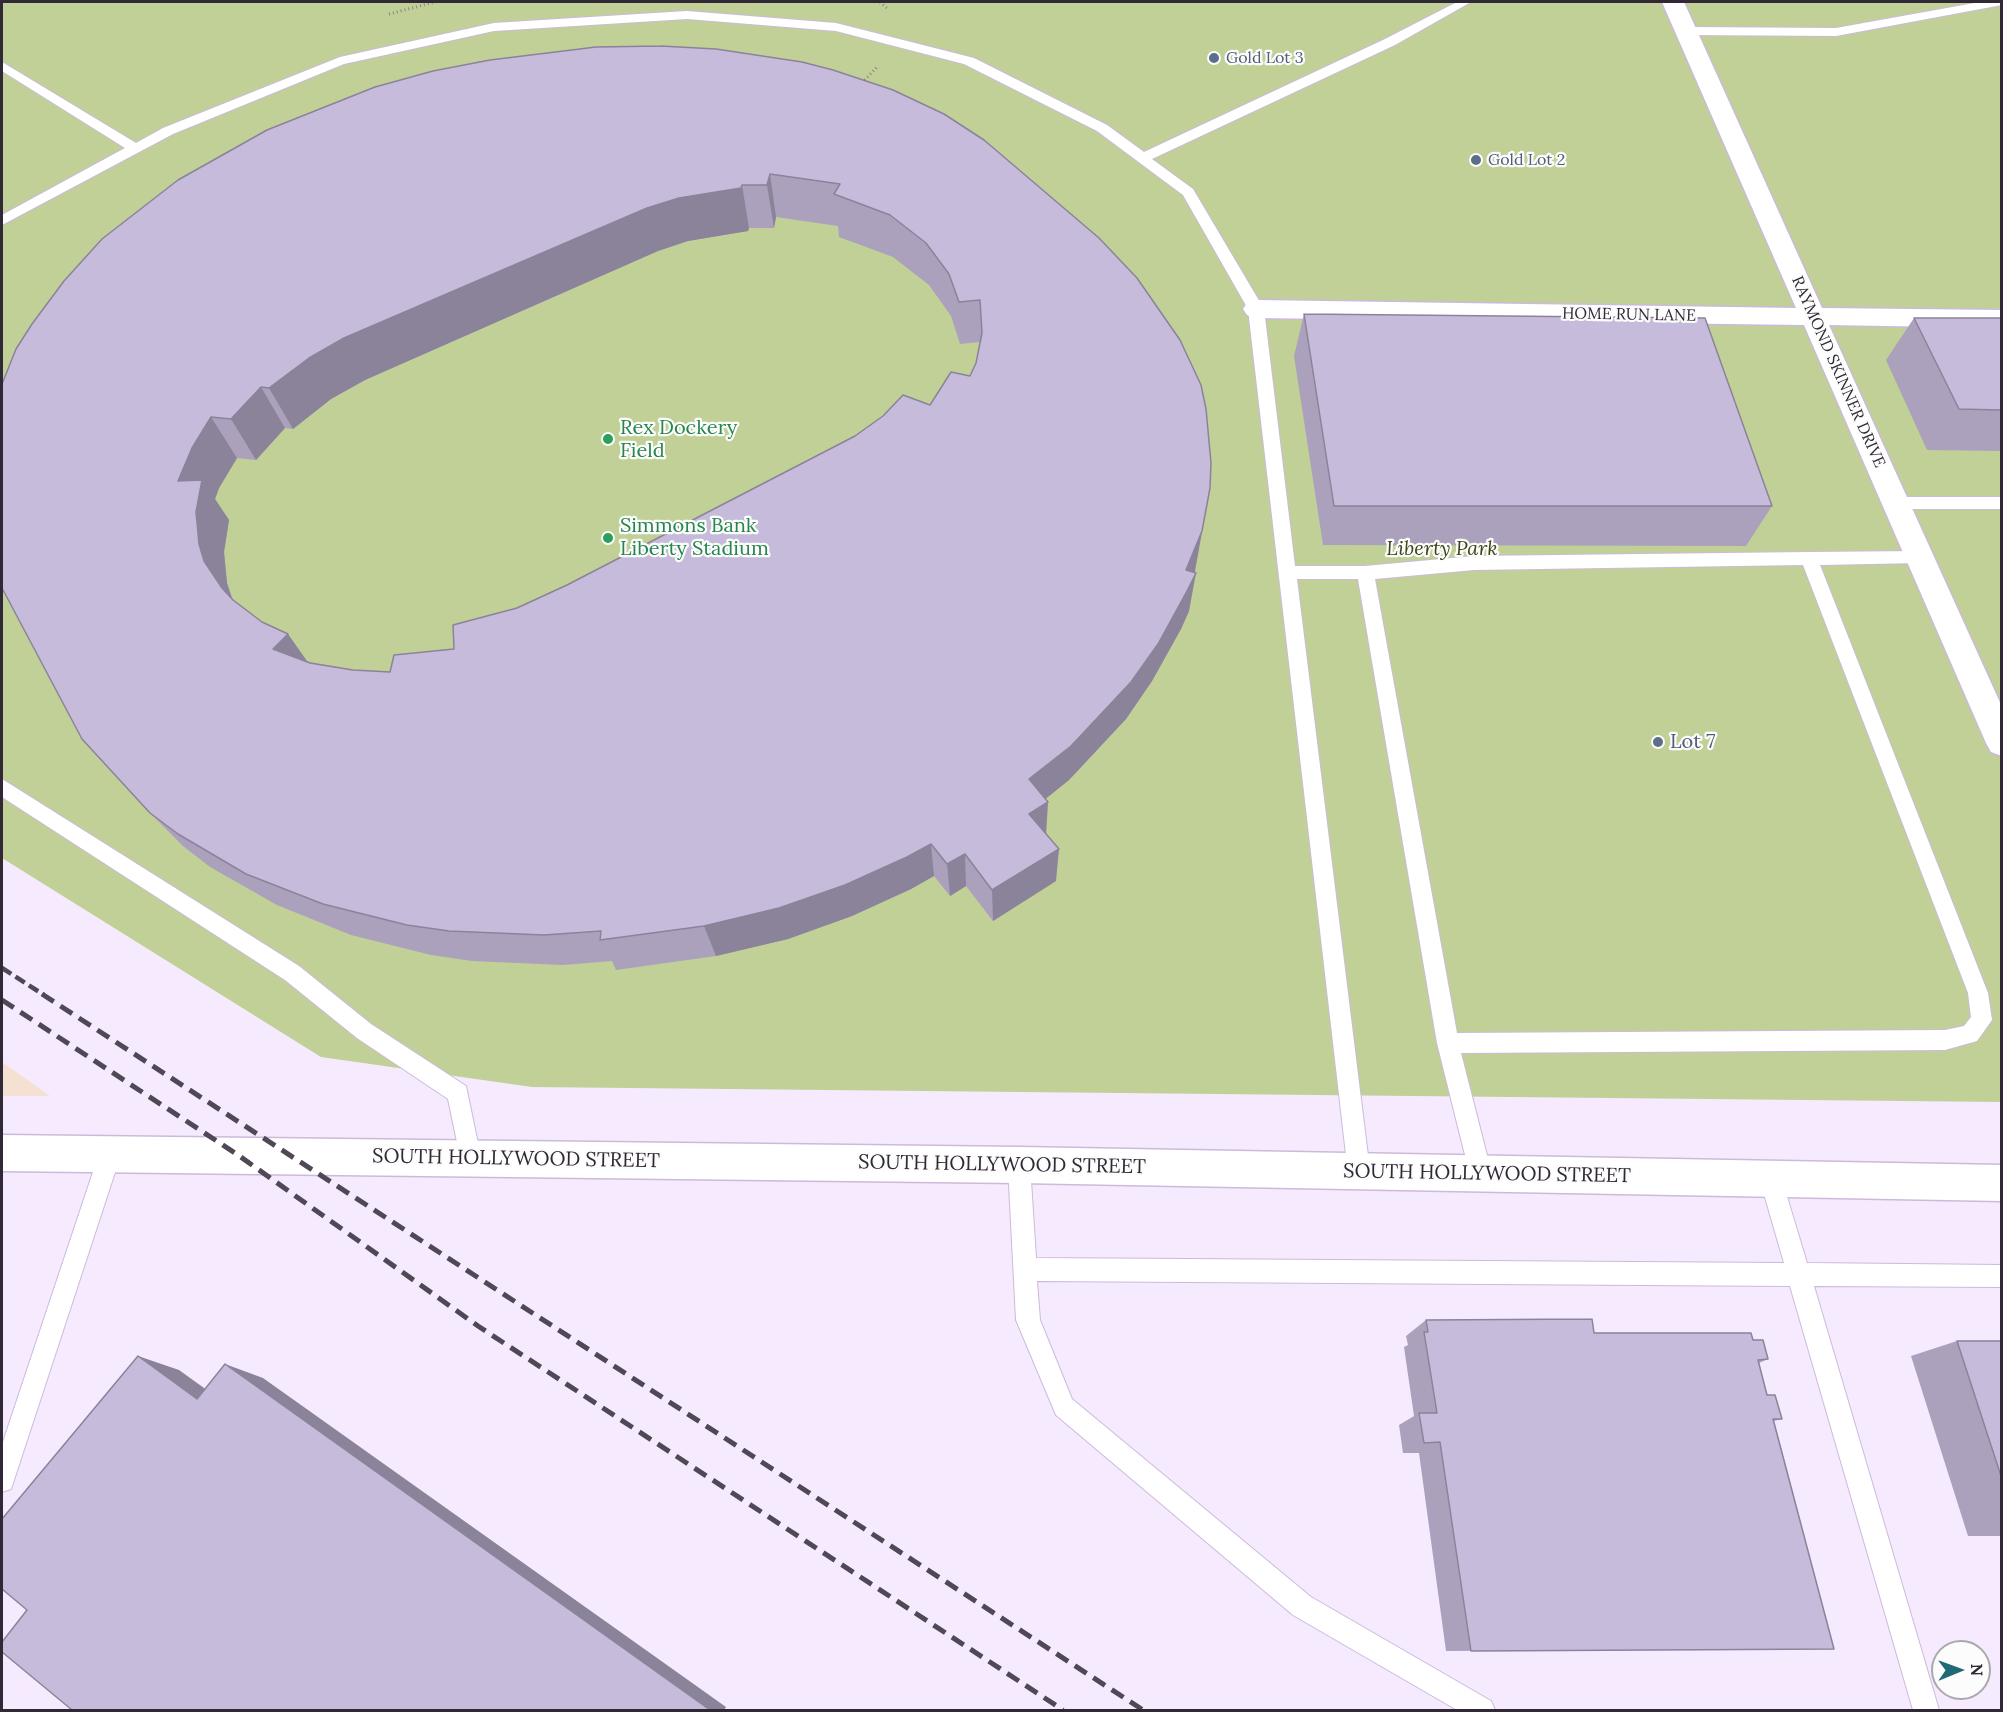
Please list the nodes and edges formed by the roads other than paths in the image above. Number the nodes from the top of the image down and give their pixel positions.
1 (1466, 2) edge
2 (1673, 2) edge
3 (1998, 2) edge
4 (1686, 31) junction
5 (2, 66) edge
6 (136, 149) junction
7 (1143, 158) junction
8 (2, 221) edge
9 (1256, 309) junction
10 (1815, 318) junction
11 (2001, 319) edge
12 (1896, 503) junction
13 (2001, 503) edge
14 (1920, 557) junction
15 (1809, 558) junction
16 (1288, 572) junction
17 (1365, 573) junction
18 (2001, 743) edge
19 (2, 787) edge
20 (1448, 1043) junction
21 (2, 1153) edge
22 (110, 1154) junction
23 (470, 1158) junction
24 (1019, 1165) junction
25 (1359, 1172) junction
26 (1481, 1174) junction
27 (1771, 1180) junction
28 (2001, 1183) edge
29 (1026, 1269) junction
30 (1798, 1274) junction
31 (2001, 1276) edge
32 (2, 1480) edge
33 (1482, 1710) edge
34 (1926, 1710) edge

1 - 7 lane
2 - 4 street, RAYMOND SKINNER DRIVE
3 - 4 lane
4 - 10 street, RAYMOND SKINNER DRIVE
5 - 6 lane
6 - 7 lane
6 - 8 lane
7 - 9 lane
9 - 10 street, HOME RUN LANE
9 - 16 lane
10 - 11 street, HOME RUN LANE
10 - 12 street, RAYMOND SKINNER DRIVE
12 - 13 lane
12 - 14 street, RAYMOND SKINNER DRIVE
14 - 15 lane
14 - 18 street, RAYMOND SKINNER DRIVE
15 - 17 lane
15 - 20 lane
16 - 17 lane
16 - 25 lane
17 - 20 lane
19 - 23 lane
20 - 26 lane
21 - 22 street, SOUTH HOLLYWOOD STREET
22 - 23 street, SOUTH HOLLYWOOD STREET
22 - 32 lane
23 - 24 street, SOUTH HOLLYWOOD STREET
24 - 25 street, SOUTH HOLLYWOOD STREET
24 - 29 lane
25 - 26 street, SOUTH HOLLYWOOD STREET
26 - 27 street, SOUTH HOLLYWOOD STREET
27 - 28 street, SOUTH HOLLYWOOD STREET
27 - 30 lane
29 - 30 lane
29 - 33 lane
30 - 31 lane
30 - 34 lane

